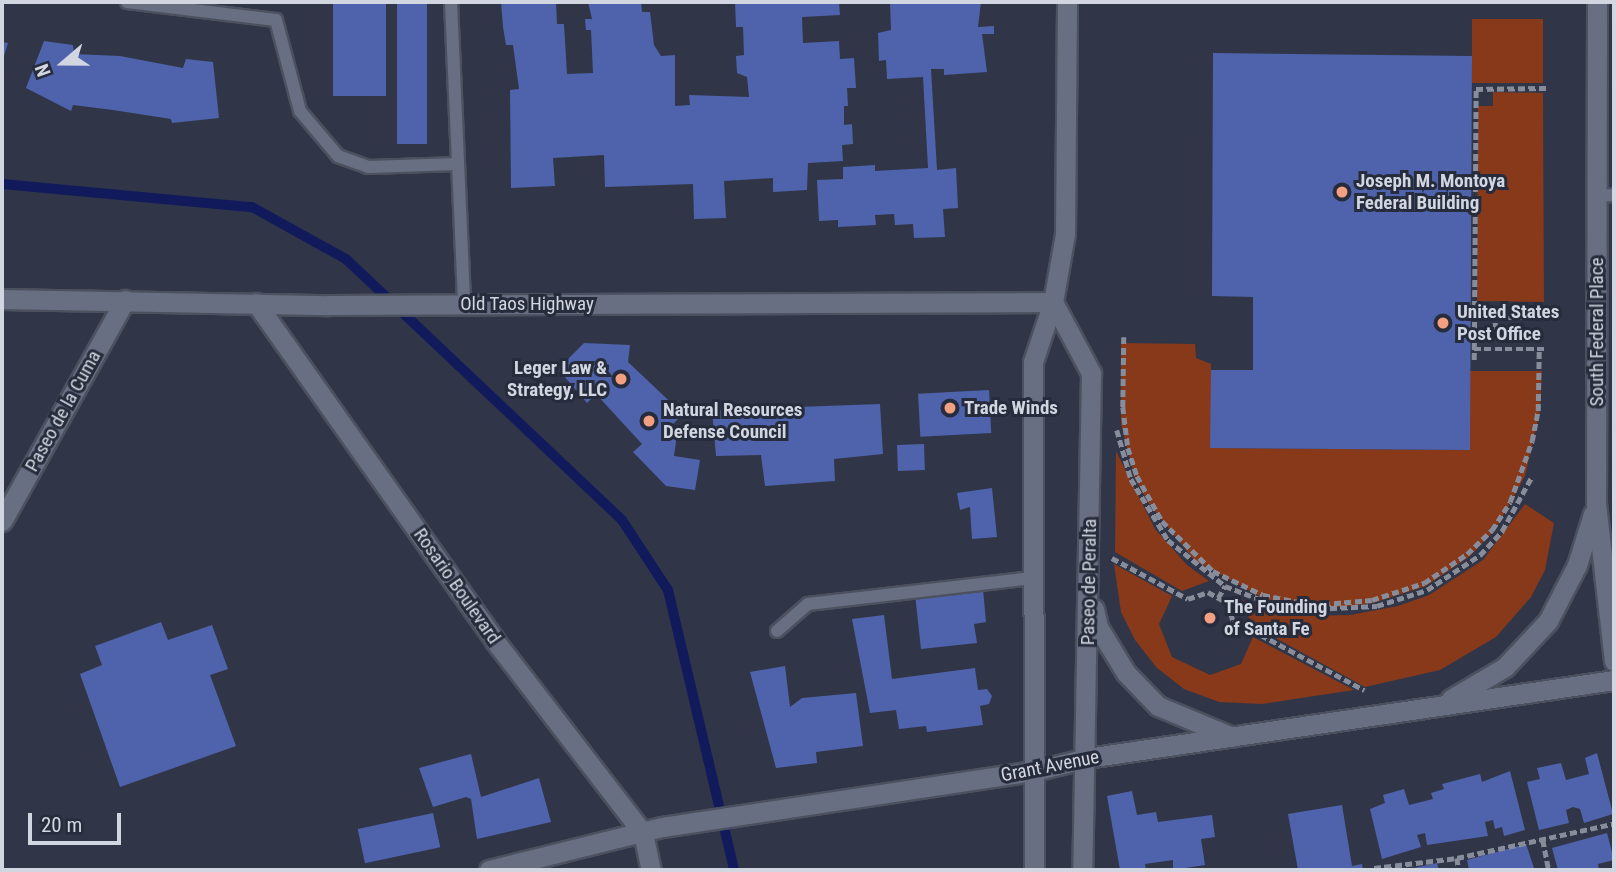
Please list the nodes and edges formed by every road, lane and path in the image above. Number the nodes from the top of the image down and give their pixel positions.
1 (127, 2) edge
2 (451, 2) edge
3 (1067, 2) edge
4 (1597, 2) edge
5 (1546, 88) dead end
6 (458, 164) junction
7 (1605, 195) edge
8 (2, 299) edge
9 (125, 300) junction
10 (1053, 302) junction
11 (256, 303) junction
12 (457, 304) junction
13 (1474, 318) junction
14 (1495, 318) junction
15 (1547, 318) dead end
16 (1474, 334) junction
17 (1124, 337) dead end
18 (1474, 349) junction
19 (1547, 349) dead end
20 (1539, 350) junction
21 (1474, 360) dead end
22 (1115, 416) dead end
23 (1531, 478) dead end
24 (1596, 503) junction
25 (2, 521) edge
26 (1111, 557) dead end
27 (1033, 578) junction
28 (1088, 583) junction
29 (1225, 586) junction
30 (1218, 598) junction
31 (777, 631) dead end
32 (1614, 661) edge
33 (1614, 680) edge
34 (1364, 690) dead end
35 (1438, 706) junction
36 (1232, 737) junction
37 (1087, 758) junction
38 (1034, 771) junction
39 (1612, 824) dead end
40 (643, 833) junction
41 (1542, 840) junction
42 (1457, 858) junction
43 (1374, 868) dead end
44 (489, 870) edge
45 (651, 870) edge
46 (1034, 870) edge
47 (1082, 870) edge
48 (1458, 870) edge
49 (1549, 870) edge

1 - 6 lane
2 - 6 lane
3 - 10 street
4 - 7 street, South Federal Place
5 - 13 path
6 - 12 lane
7 - 24 street, South Federal Place
8 - 9 street, Old Taos Highway
9 - 11 street, Old Taos Highway
9 - 25 street, Paseo de la Cuma
10 - 12 street, Old Taos Highway
10 - 27 street
10 - 28 street, Paseo de Peralta
11 - 12 street, Old Taos Highway
11 - 40 street, Rosario Boulevard
13 - 14 path
13 - 16 path
14 - 15 path
14 - 16 path
16 - 18 path
17 - 20 path
18 - 20 path
18 - 21 path
19 - 20 path
22 - 29 path
23 - 29 path
24 - 32 street, South Federal Place
24 - 35 street
26 - 30 path
27 - 31 lane
27 - 38 street
28 - 36 street
28 - 37 street, Paseo de Peralta
29 - 30 path
30 - 34 path
33 - 35 street, Grant Avenue
35 - 36 street, Grant Avenue
36 - 37 street, Grant Avenue
37 - 38 street, Grant Avenue
37 - 47 street, Paseo de Peralta
38 - 40 street, Grant Avenue
38 - 46 street
39 - 41 path
40 - 44 street, Grant Avenue
40 - 45 street, Rosario Boulevard
41 - 42 path
41 - 49 path
42 - 43 path
42 - 48 path

